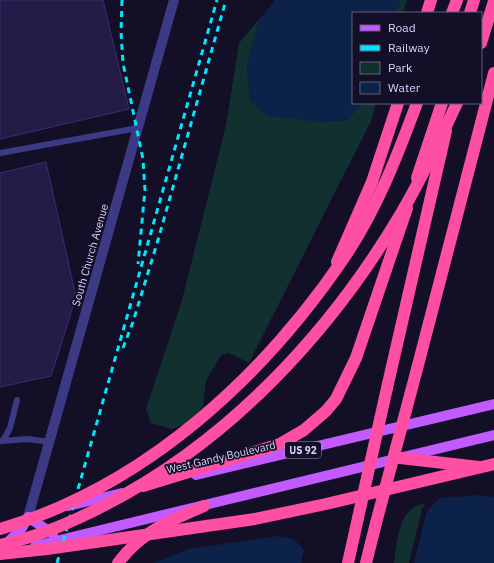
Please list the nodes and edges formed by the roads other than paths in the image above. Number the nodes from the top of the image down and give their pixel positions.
1 (174, 0) edge
2 (431, 0) edge
3 (457, 0) edge
4 (475, 0) edge
5 (494, 1) edge
6 (427, 12) edge
7 (452, 12) edge
8 (470, 12) edge
9 (474, 12) edge
10 (482, 40) edge
11 (494, 74) edge
12 (398, 104) edge
13 (418, 104) edge
14 (442, 104) edge
15 (453, 104) edge
16 (457, 104) edge
17 (138, 128) junction
18 (0, 153) edge
19 (333, 272) junction
20 (17, 400) dead end
21 (494, 404) edge
22 (494, 435) edge
23 (2, 441) edge
24 (50, 442) junction
25 (400, 458) junction
26 (494, 464) edge
27 (494, 469) edge
28 (111, 495) junction
29 (204, 506) junction
30 (28, 517) junction
31 (0, 524) edge
32 (0, 529) edge
33 (64, 539) junction
34 (0, 547) edge
35 (0, 553) edge
36 (118, 563) edge
37 (348, 563) edge
38 (366, 563) edge

1 - 17 street, South Church Avenue
2 - 6 highway
3 - 7 highway
4 - 8 highway
4 - 9 highway
5 - 10 highway
11 - 38 highway, bridge
12 - 19 highway, bridge
13 - 19 highway, bridge
14 - 28 highway
15 - 37 highway, bridge
16 - 34 highway, bridge
17 - 18 lane
17 - 24 street, South Church Avenue
19 - 32 highway, bridge
20 - 23 lane
21 - 28 main road, West Gandy Boulevard / US 92
22 - 25 main road
23 - 24 lane
24 - 30 street, South Church Avenue
25 - 27 highway
25 - 29 main road
26 - 35 highway, bridge
28 - 30 main road, West Gandy Boulevard / US 92
29 - 33 main road
29 - 36 highway
30 - 31 main road, West Gandy Boulevard / US 92
30 - 33 main road
30 - 34 main road
33 - 35 main road

